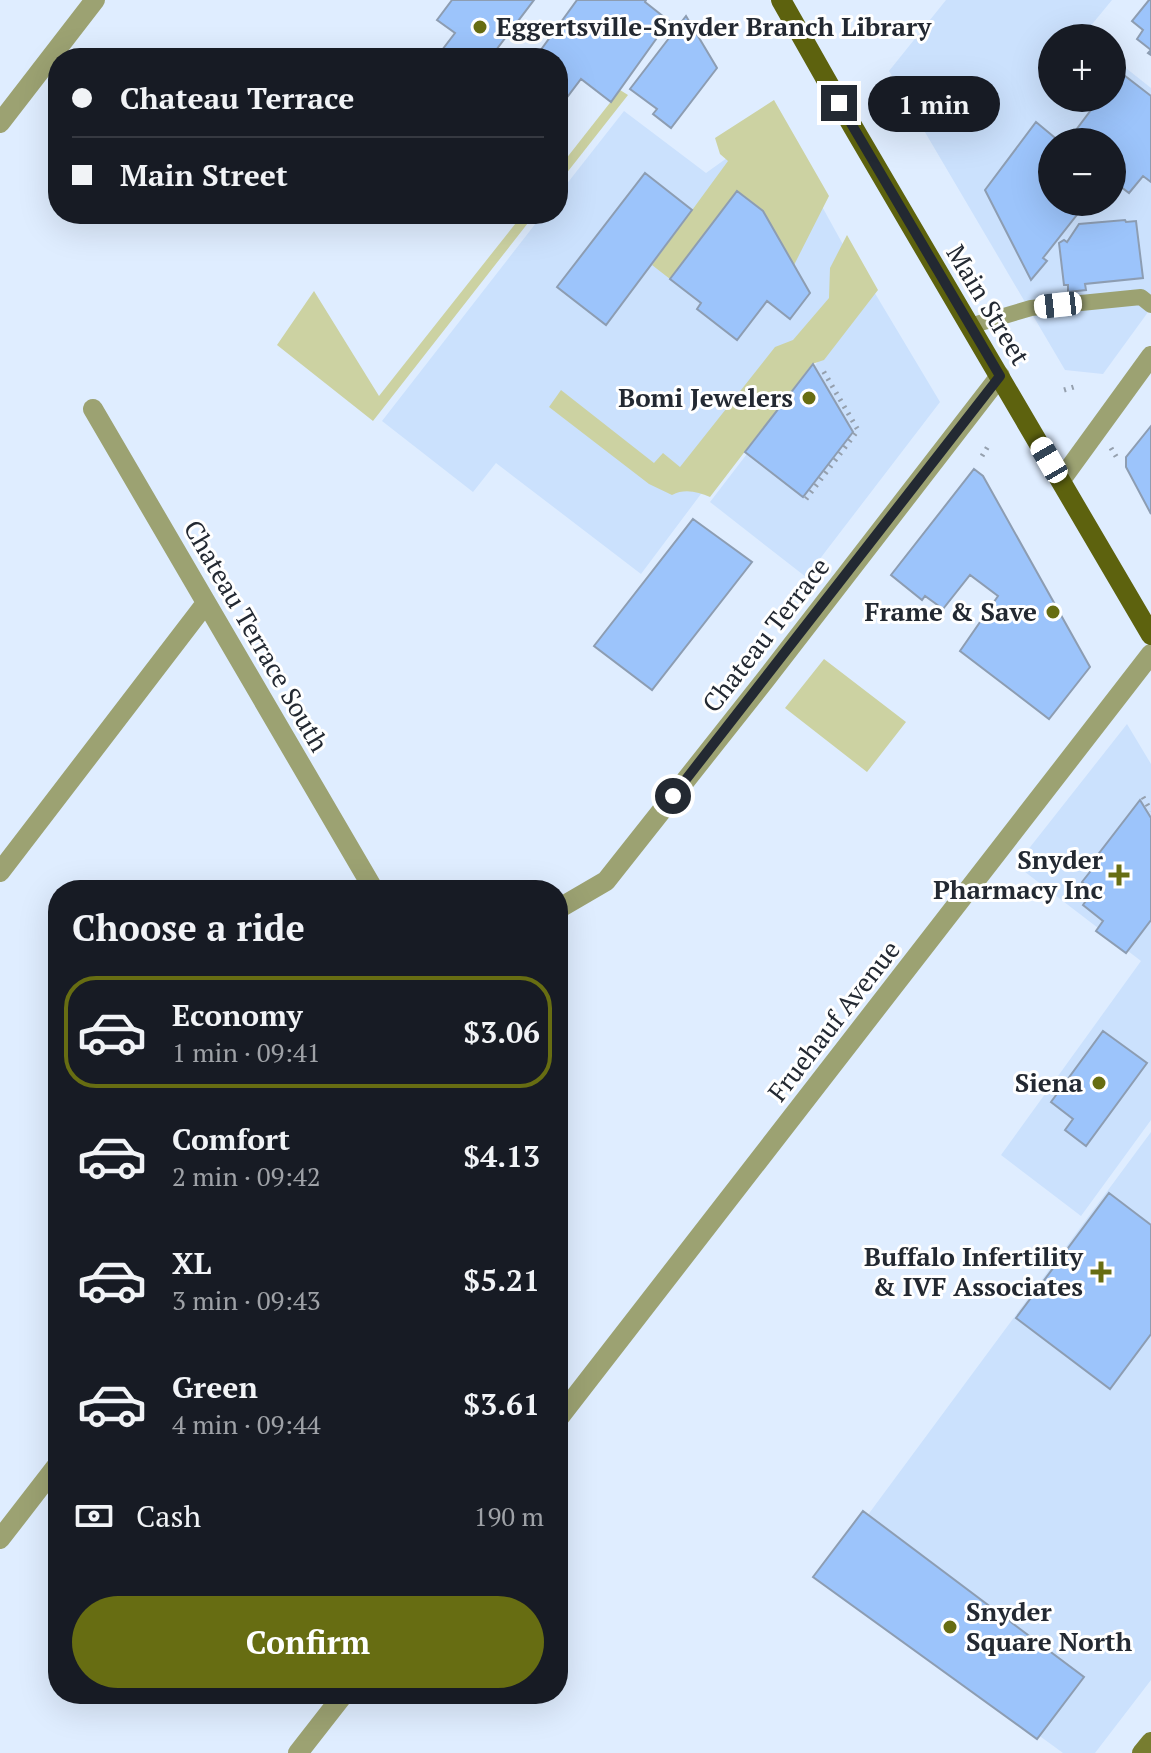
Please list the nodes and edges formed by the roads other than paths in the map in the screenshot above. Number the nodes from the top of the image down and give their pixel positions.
1 (95, 0) edge
2 (781, 0) edge
3 (58, 48) edge
4 (48, 61) edge
5 (0, 123) edge
6 (1151, 305) edge
7 (970, 326) junction
8 (1151, 356) edge
9 (1000, 376) junction
10 (93, 409) dead end
11 (1061, 480) junction
12 (206, 603) junction
13 (1151, 635) edge
14 (1151, 654) edge
15 (0, 872) edge
16 (368, 880) edge
17 (568, 903) edge
18 (568, 1406) edge
19 (48, 1477) edge
20 (0, 1539) edge
21 (336, 1704) edge
22 (1151, 1742) edge
23 (298, 1753) edge
24 (1142, 1753) edge

1 - 3 street
2 - 7 main road, Main Street
4 - 5 street
6 - 7 lane
7 - 9 main road, Main Street
8 - 11 street
9 - 11 main road, Main Street
9 - 17 street, Chateau Terrace
10 - 12 street, Chateau Terrace South
11 - 13 main road, Main Street
12 - 15 street
12 - 16 street, Chateau Terrace South
14 - 18 street, Fruehauf Avenue
19 - 20 street
21 - 23 street
22 - 24 main road

